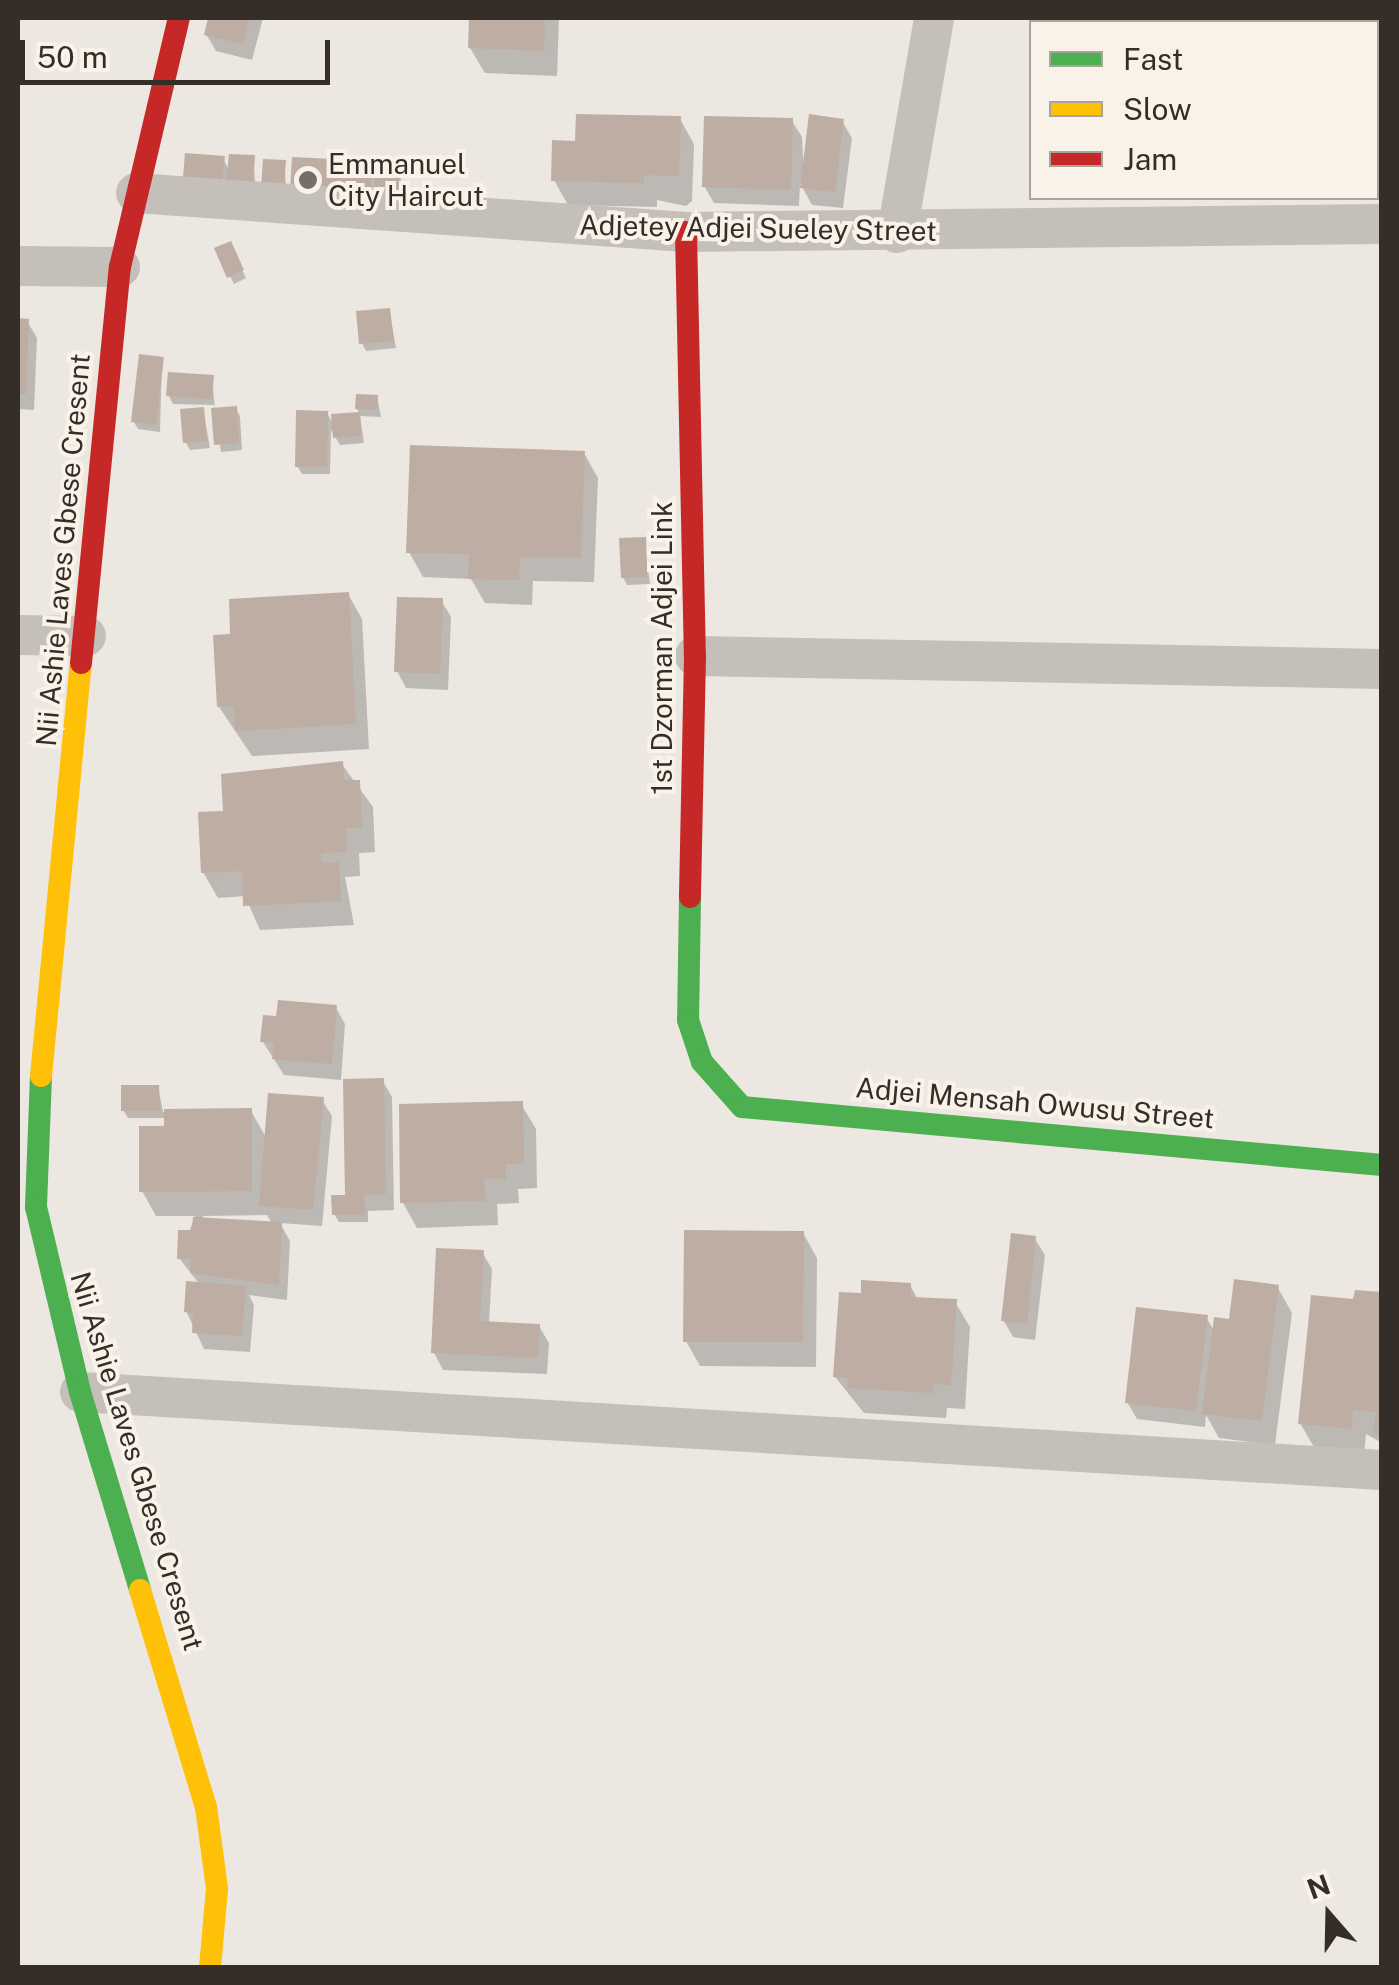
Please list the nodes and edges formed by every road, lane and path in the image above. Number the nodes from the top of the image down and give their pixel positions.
1 (179, 18) edge
2 (934, 18) edge
3 (136, 193) junction
4 (1382, 224) edge
5 (686, 232) junction
6 (897, 233) junction
7 (18, 266) edge
8 (120, 266) junction
9 (18, 636) edge
10 (86, 636) junction
11 (695, 656) junction
12 (1382, 669) edge
13 (702, 1062) joint
14 (1382, 1165) edge
15 (80, 1392) junction
16 (1382, 1470) edge
17 (210, 1968) edge

1 - 3 street, Nii Ashie Laves Gbese Cresent
2 - 6 street
3 - 5 street, Adjetey Adjei Sueley Street
3 - 8 street, Nii Ashie Laves Gbese Cresent
4 - 6 street, Adjetey Adjei Sueley Street
5 - 6 street, Adjetey Adjei Sueley Street
5 - 11 street, 1st Dzorman Adjei Link
7 - 8 street
8 - 10 street, Nii Ashie Laves Gbese Cresent
9 - 10 street
10 - 15 street, Nii Ashie Laves Gbese Cresent
11 - 12 street
11 - 13 street, 1st Dzorman Adjei Link
13 - 14 street, Adjei Mensah Owusu Street
15 - 16 street
15 - 17 street, Nii Ashie Laves Gbese Cresent

